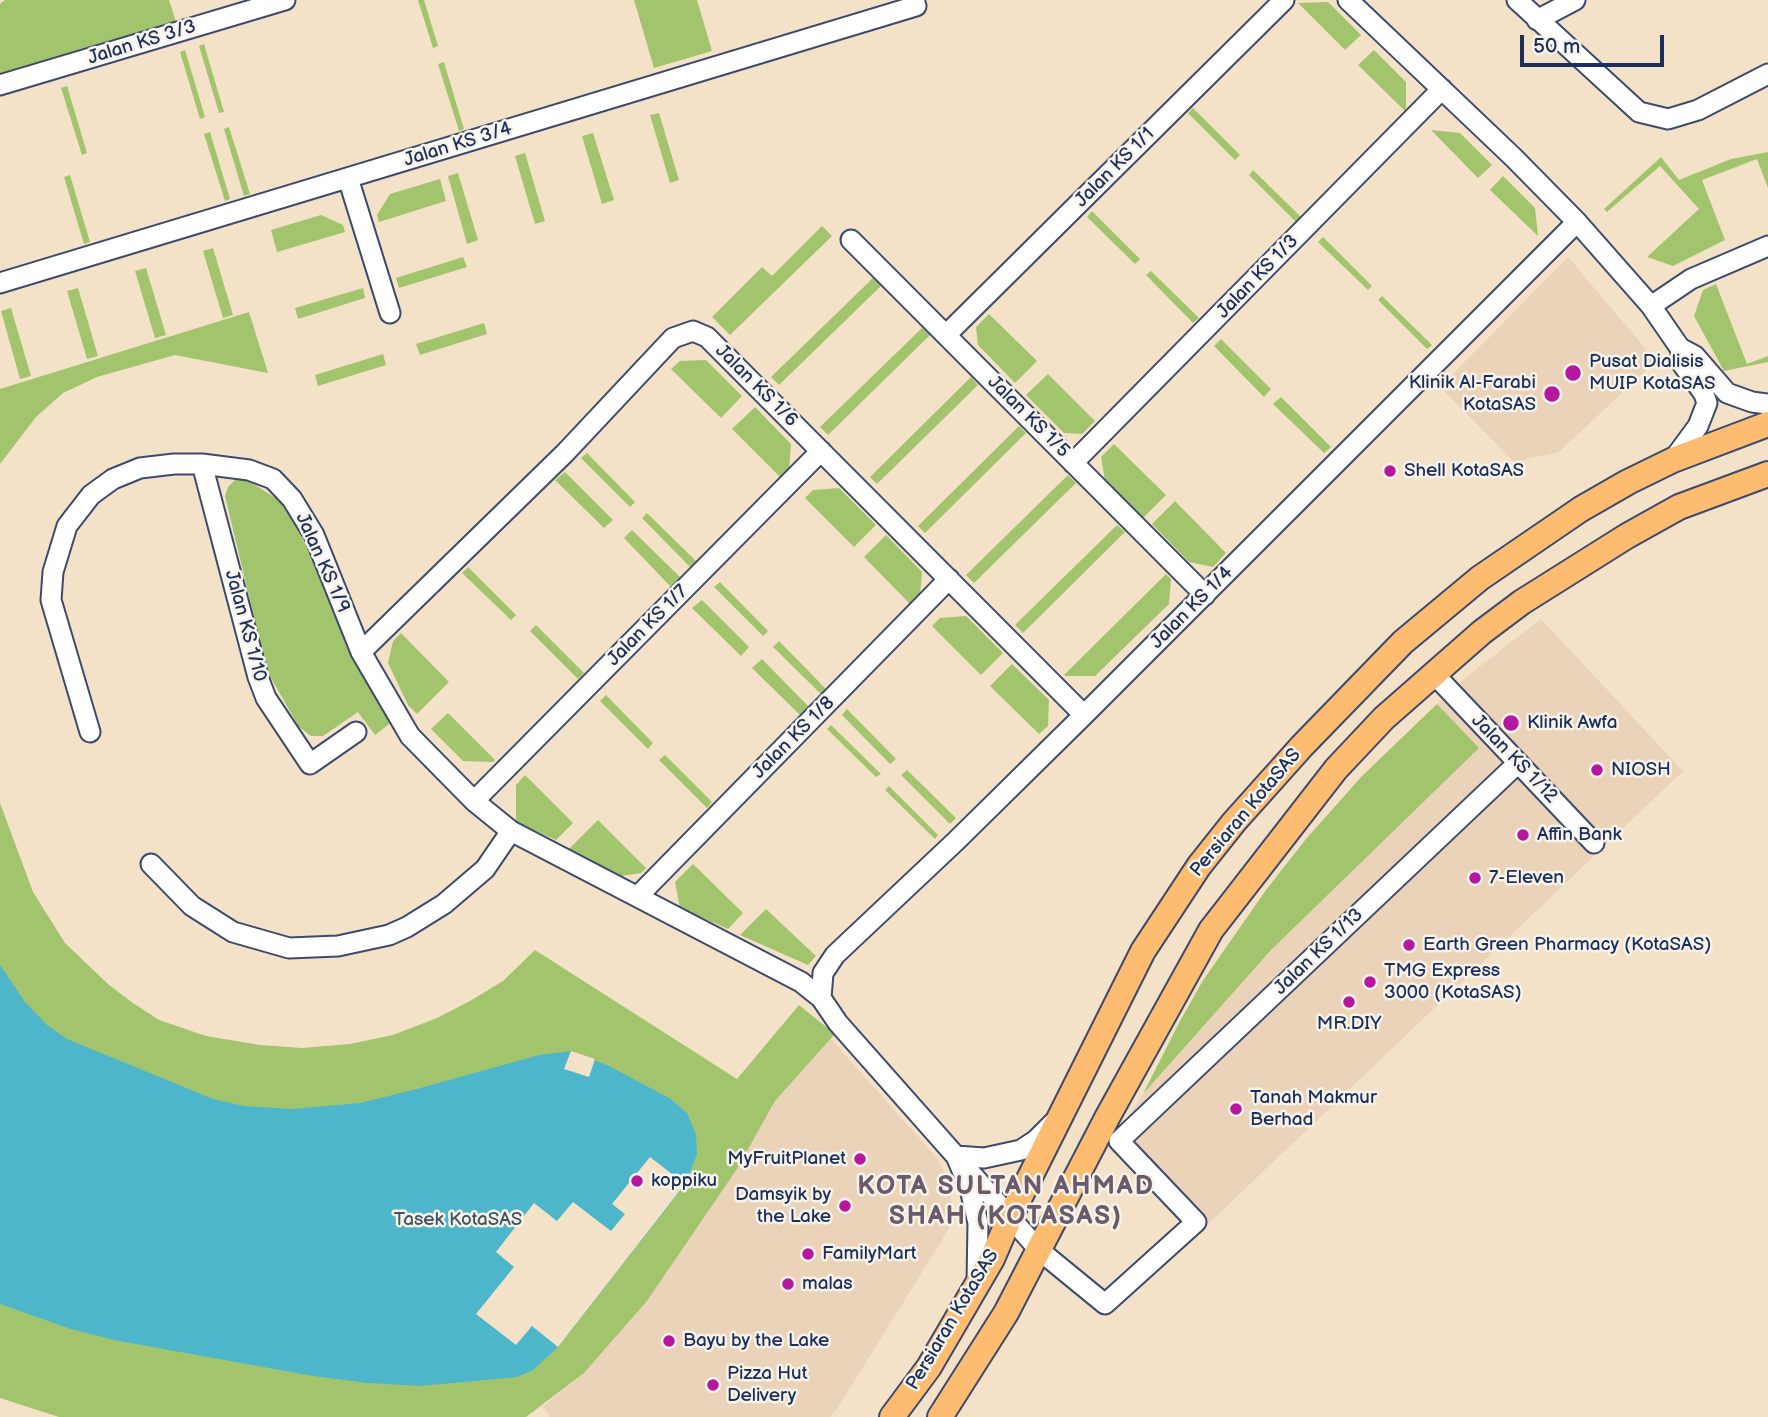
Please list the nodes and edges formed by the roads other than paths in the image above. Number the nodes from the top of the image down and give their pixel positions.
1 (285, 0) edge
2 (1284, 0) edge
3 (1349, 0) edge
4 (1517, 0) edge
5 (1575, 0) edge
6 (915, 3) edge
7 (1536, 20) junction
8 (1768, 74) edge
9 (0, 85) edge
10 (1442, 89) junction
11 (348, 178) junction
12 (1577, 222) junction
13 (851, 240) dead end
14 (1768, 246) edge
15 (0, 283) edge
16 (1651, 306) junction
17 (390, 313) dead end
18 (946, 335) junction
19 (1680, 348) junction
20 (1768, 404) edge
21 (1768, 424) edge
22 (821, 451) junction
23 (1673, 460) junction
24 (1073, 463) junction
25 (202, 464) junction
26 (1768, 474) edge
27 (949, 579) junction
28 (1205, 595) junction
29 (361, 652) junction
30 (1434, 674) junction
31 (1084, 715) junction
32 (90, 732) dead end
33 (355, 732) dead end
34 (1518, 763) junction
35 (474, 801) junction
36 (511, 831) junction
37 (1594, 843) dead end
38 (151, 864) dead end
39 (638, 896) junction
40 (821, 998) junction
41 (1065, 1105) junction
42 (1119, 1141) joint
43 (956, 1156) junction
44 (1010, 1217) junction
45 (1040, 1250) junction
46 (977, 1285) junction
47 (892, 1417) edge
48 (940, 1417) edge

1 - 9 street, Jalan KS 3/3
2 - 18 street, Jalan KS 1/1
3 - 10 street
4 - 7 street
5 - 7 street
6 - 11 street, Jalan KS 3/4
7 - 8 street
10 - 12 street
10 - 24 street, Jalan KS 1/3
11 - 15 street, Jalan KS 3/4
11 - 17 street
12 - 16 street
12 - 28 street, Jalan KS 1/4
13 - 18 street, Jalan KS 1/5
14 - 16 street
16 - 19 street
18 - 24 street, Jalan KS 1/5
19 - 20 street
19 - 23 street
21 - 23 main road, Persiaran KotaSAS
22 - 27 street, Jalan KS 1/6
22 - 29 street, Jalan KS 1/6
22 - 35 street, Jalan KS 1/7
23 - 41 main road, Persiaran KotaSAS
24 - 28 street, Jalan KS 1/5
25 - 29 street, Jalan KS 1/9
25 - 32 street, Jalan KS 1/9
25 - 33 street, Jalan KS 1/10
26 - 30 main road, Persiaran KotaSAS
27 - 31 street, Jalan KS 1/6
27 - 39 street, Jalan KS 1/8
28 - 31 street, Jalan KS 1/4
29 - 35 street, Jalan KS 1/9
30 - 34 street, Jalan KS 1/12
30 - 45 main road, Persiaran KotaSAS
31 - 40 street, Jalan KS 1/4
34 - 37 street, Jalan KS 1/12
34 - 42 street, Jalan KS 1/13
35 - 36 street, Jalan KS 1/9
36 - 38 street
36 - 39 street, Jalan KS 1/9
39 - 40 street, Jalan KS 1/9
40 - 43 street, Jalan KS 1/9
41 - 43 street
41 - 44 main road, Persiaran KotaSAS
42 - 45 street, Jalan KS 1/9
43 - 44 street, Jalan KS 1/9
43 - 46 street
44 - 45 street, Jalan KS 1/9
44 - 46 main road, Persiaran KotaSAS
45 - 48 main road, Persiaran KotaSAS
46 - 47 main road, Persiaran KotaSAS

